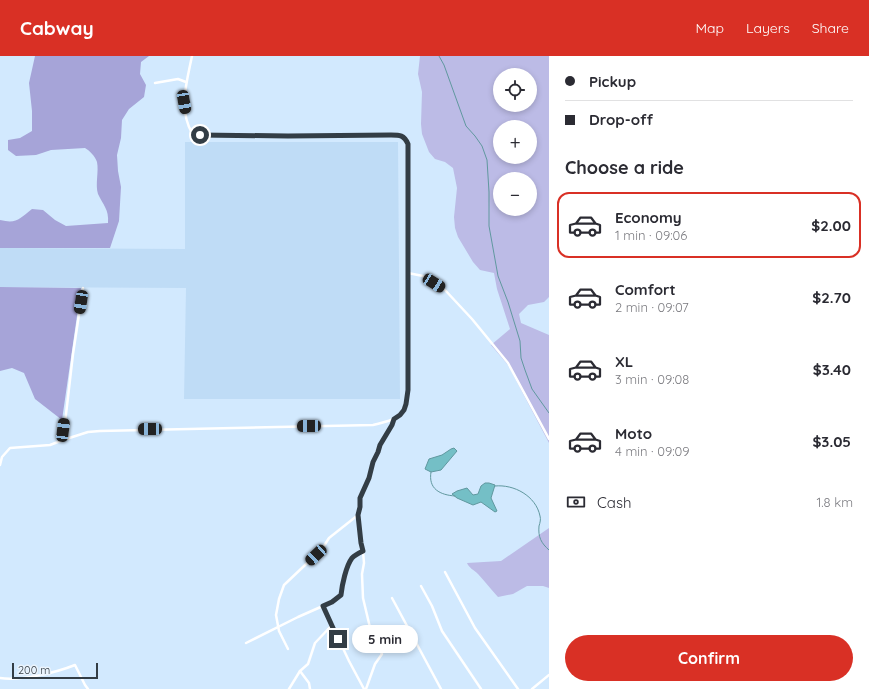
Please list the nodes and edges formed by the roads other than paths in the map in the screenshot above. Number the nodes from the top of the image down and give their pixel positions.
1 (192, 56) edge
2 (186, 82) junction
3 (155, 83) dead end
4 (408, 273) junction
5 (83, 288) dead end
6 (394, 419) junction
7 (549, 439) edge
8 (63, 440) junction
9 (0, 465) edge
10 (358, 515) junction
11 (363, 551) junction
12 (446, 572) dead end
13 (421, 586) dead end
14 (392, 598) dead end
15 (323, 606) junction
16 (332, 625) junction
17 (279, 627) junction
18 (246, 643) dead end
19 (288, 649) dead end
20 (300, 671) junction
21 (549, 675) edge
22 (0, 678) edge
23 (88, 689) edge
24 (289, 689) edge
25 (310, 689) edge
26 (365, 689) edge
27 (441, 689) edge
28 (481, 689) edge
29 (518, 689) edge
30 (532, 689) edge

1 - 2 street
2 - 3 street
2 - 4 street
4 - 6 street
4 - 7 street
5 - 8 street
6 - 8 street
6 - 10 street
8 - 9 street
10 - 11 street
10 - 17 street
11 - 15 street
11 - 26 street
12 - 29 street
13 - 28 street
14 - 27 street
15 - 16 street
15 - 17 street
16 - 20 street
16 - 26 street
17 - 18 street
17 - 19 street
20 - 24 street
20 - 25 street
21 - 30 street
22 - 23 street

